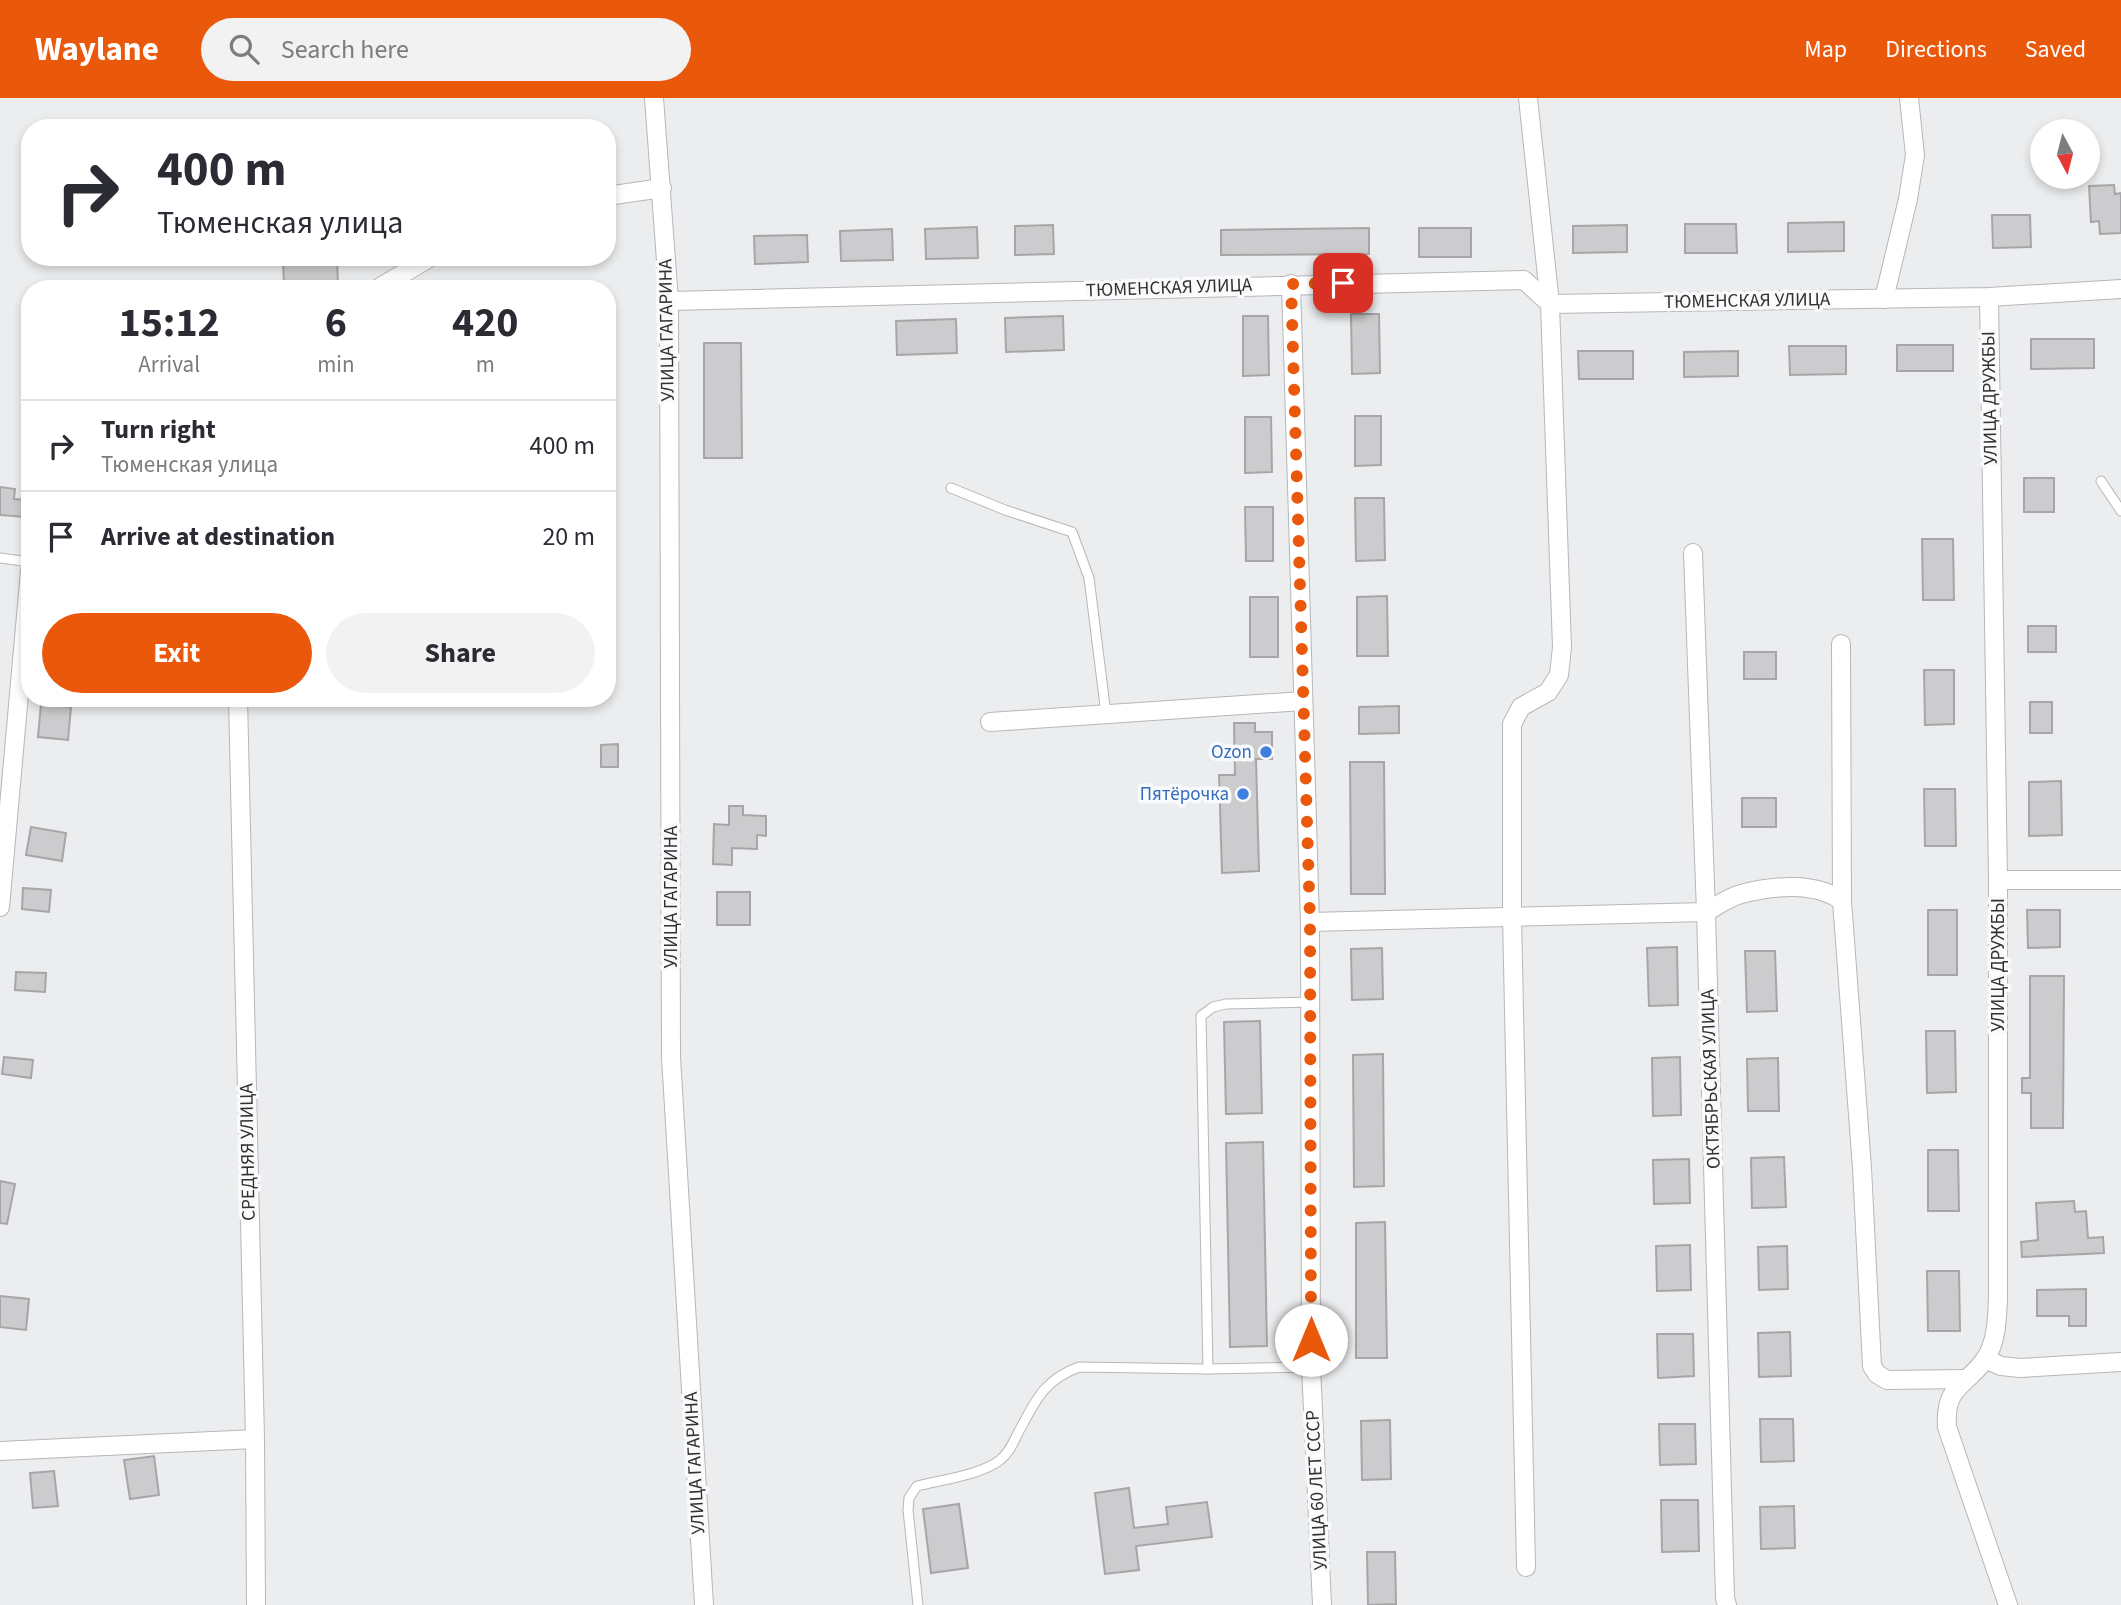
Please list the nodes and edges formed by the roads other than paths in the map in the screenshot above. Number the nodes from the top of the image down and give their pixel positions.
1 (654, 98) edge
2 (1528, 98) edge
3 (1909, 98) edge
4 (662, 188) junction
5 (616, 195) edge
6 (416, 266) edge
7 (392, 280) edge
8 (1291, 284) junction
9 (2121, 289) edge
10 (1989, 298) junction
11 (1884, 299) junction
12 (669, 301) junction
13 (1550, 304) junction
14 (2101, 481) dead end
15 (951, 488) dead end
16 (2121, 511) edge
17 (1693, 553) dead end
18 (0, 558) edge
19 (21, 561) edge
20 (1841, 644) dead end
21 (21, 672) edge
22 (1303, 701) junction
23 (238, 707) edge
24 (1106, 714) junction
25 (990, 722) dead end
26 (1998, 880) junction
27 (2121, 880) edge
28 (1842, 901) junction
29 (0, 907) edge
30 (1706, 912) junction
31 (1512, 917) junction
32 (1310, 922) junction
33 (1310, 1002) junction
34 (1985, 1359) junction
35 (2121, 1362) edge
36 (1311, 1367) junction
37 (1208, 1369) junction
38 (1965, 1379) junction
39 (255, 1439) junction
40 (0, 1451) edge
41 (1526, 1567) dead end
42 (256, 1605) edge
43 (704, 1605) edge
44 (918, 1605) edge
45 (1322, 1605) edge
46 (1727, 1605) edge
47 (2008, 1605) edge

1 - 4 street, УЛИЦА ГАГАРИНА
2 - 13 street
3 - 11 street
4 - 5 street
4 - 12 street, УЛИЦА ГАГАРИНА
6 - 7 street
8 - 12 street, ТЮМЕНСКАЯ УЛИЦА
8 - 13 street, ТЮМЕНСКАЯ УЛИЦА
8 - 22 street, УЛИЦА 60 ЛЕТ СССР
9 - 10 street, ТЮМЕНСКАЯ УЛИЦА
10 - 11 street, ТЮМЕНСКАЯ УЛИЦА
10 - 26 street, УЛИЦА ДРУЖБЫ
11 - 13 street, ТЮМЕНСКАЯ УЛИЦА
12 - 43 street, УЛИЦА ГАГАРИНА
13 - 31 street
14 - 16 lane
15 - 24 lane
17 - 30 street, ОКТЯБРЬСКАЯ УЛИЦА
18 - 19 lane
20 - 28 street
21 - 29 street
22 - 24 street
22 - 32 street, УЛИЦА 60 ЛЕТ СССР
23 - 39 street, СРЕДНЯЯ УЛИЦА
24 - 25 street
26 - 27 street
26 - 34 street, УЛИЦА ДРУЖБЫ
28 - 30 street
28 - 38 street
30 - 31 street
30 - 46 street, ОКТЯБРЬСКАЯ УЛИЦА
31 - 32 street
31 - 41 street
32 - 33 street, УЛИЦА 60 ЛЕТ СССР
33 - 36 street, УЛИЦА 60 ЛЕТ СССР
33 - 37 lane
34 - 35 street
34 - 38 street, УЛИЦА ДРУЖБЫ
36 - 37 lane
36 - 45 street, УЛИЦА 60 ЛЕТ СССР
37 - 44 lane
38 - 47 street, УЛИЦА ДРУЖБЫ
39 - 40 street
39 - 42 street, СРЕДНЯЯ УЛИЦА

